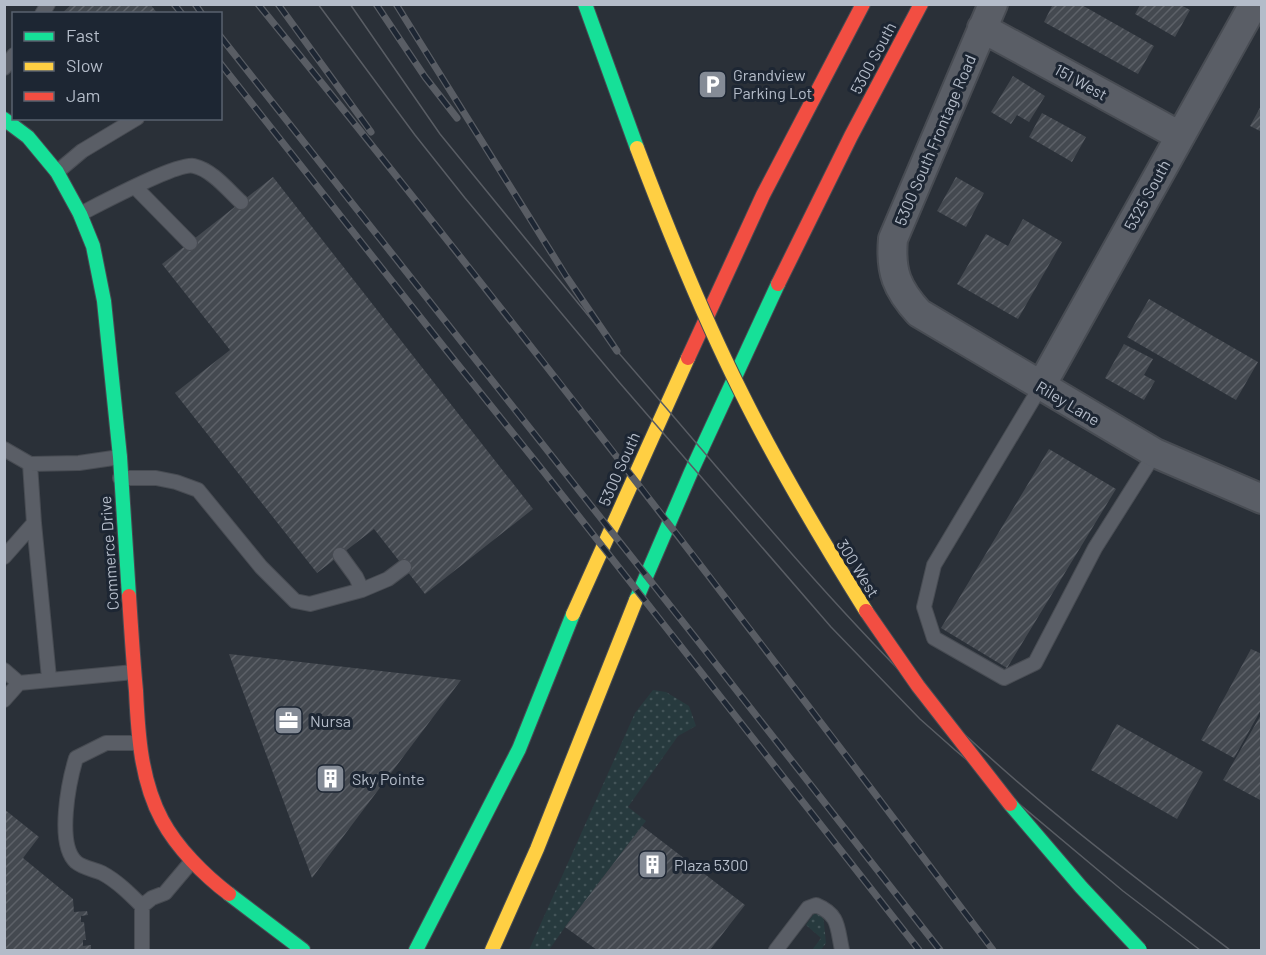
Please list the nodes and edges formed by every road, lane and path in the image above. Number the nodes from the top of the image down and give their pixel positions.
1 (585, 4) edge
2 (863, 4) edge
3 (921, 4) edge
4 (1254, 4) edge
5 (987, 16) edge
6 (4, 119) edge
7 (134, 120) edge
8 (1180, 136) junction
9 (57, 172) junction
10 (136, 188) junction
11 (241, 202) dead end
12 (80, 214) junction
13 (190, 243) dead end
14 (895, 279) joint
15 (1041, 386) junction
16 (4, 449) edge
17 (1155, 453) junction
18 (120, 458) junction
19 (30, 464) junction
20 (120, 478) junction
21 (1262, 499) edge
22 (34, 524) junction
23 (340, 555) dead end
24 (4, 557) edge
25 (404, 567) dead end
26 (362, 590) junction
27 (4, 670) edge
28 (134, 672) junction
29 (49, 678) junction
30 (19, 682) junction
31 (4, 700) edge
32 (139, 743) junction
33 (192, 861) junction
34 (142, 906) junction
35 (142, 951) edge
36 (303, 951) edge
37 (416, 951) edge
38 (492, 951) edge
39 (776, 951) edge
40 (842, 951) edge
41 (1140, 951) edge

1 - 41 main road, 300 West, bridge
2 - 37 main road, 5300 South
3 - 38 main road, 5300 South
4 - 8 street, 5325 South
5 - 8 street, 151 West
5 - 14 street, 5300 South Frontage Road
6 - 9 main road, Commerce Drive
7 - 9 lane
8 - 15 street, 5325 South
9 - 12 main road, Commerce Drive
10 - 11 lane
10 - 12 lane
10 - 13 lane
12 - 18 main road, Commerce Drive
14 - 15 street, Riley Lane
15 - 17 street, Riley Lane
15 - 17 lane
16 - 19 lane
17 - 21 street, Riley Lane
18 - 19 lane
18 - 20 main road, Commerce Drive
19 - 22 lane
20 - 26 lane
20 - 28 main road, Commerce Drive
22 - 24 lane
22 - 29 lane
23 - 26 lane
25 - 26 lane
27 - 30 lane
28 - 29 lane
28 - 32 main road, Commerce Drive
29 - 30 lane
30 - 31 lane
32 - 33 main road, Commerce Drive
32 - 34 lane
33 - 34 lane
33 - 36 main road, Commerce Drive
34 - 35 lane
39 - 40 lane

